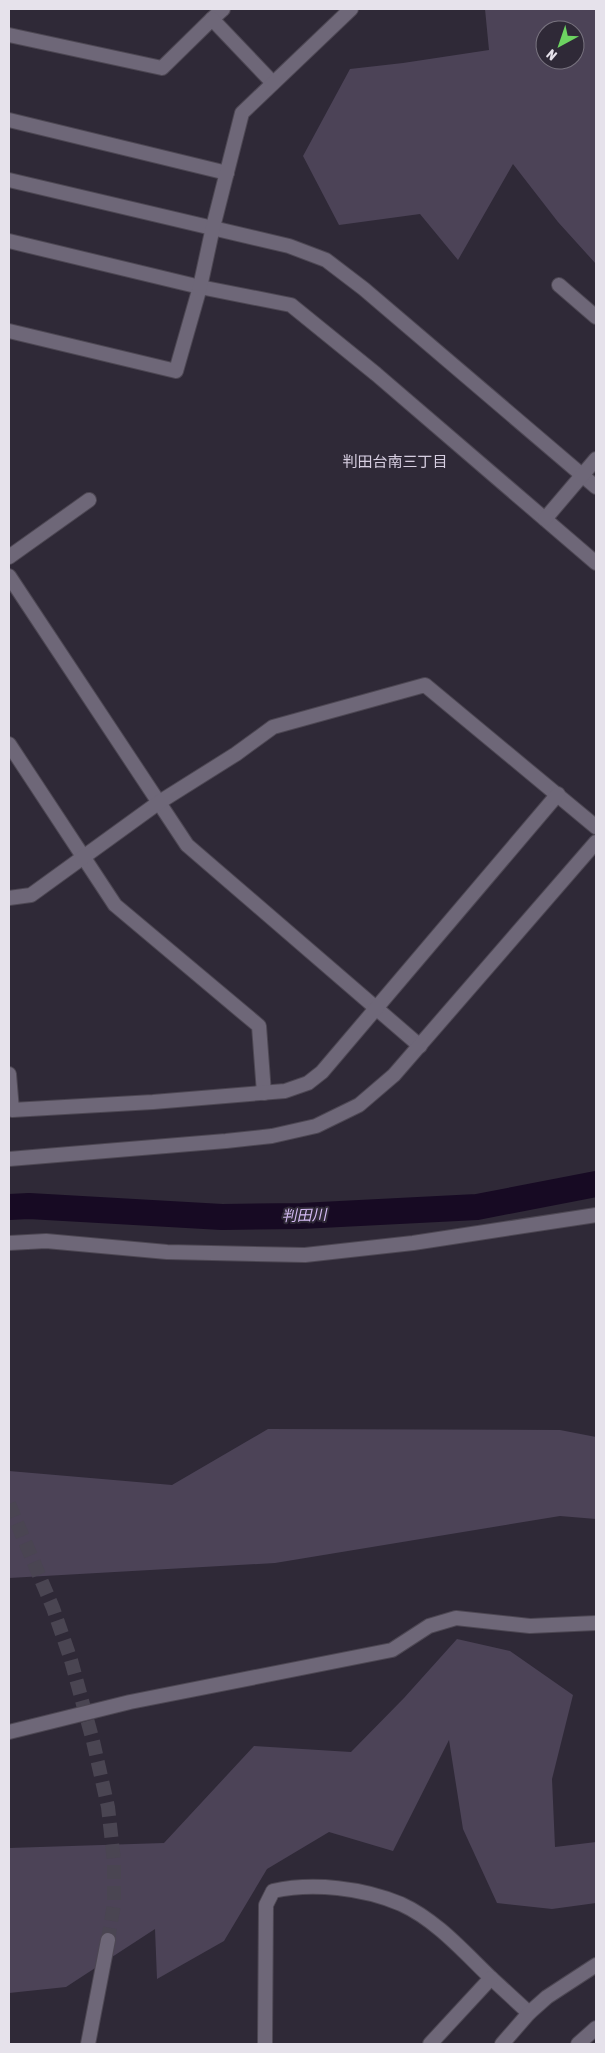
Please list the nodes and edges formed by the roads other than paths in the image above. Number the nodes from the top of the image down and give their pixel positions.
1 (223, 9) edge
2 (351, 9) edge
3 (212, 19) junction
4 (9, 35) edge
5 (273, 83) junction
6 (9, 120) edge
7 (227, 173) junction
8 (9, 180) edge
9 (213, 227) junction
10 (9, 241) edge
11 (559, 285) dead end
12 (200, 287) junction
13 (596, 317) edge
14 (9, 331) edge
15 (596, 459) edge
16 (583, 475) junction
17 (596, 487) edge
18 (89, 500) dead end
19 (545, 519) junction
20 (9, 557) edge
21 (596, 563) edge
22 (9, 576) edge
23 (9, 745) edge
24 (558, 794) junction
25 (158, 803) junction
26 (596, 827) edge
27 (596, 842) edge
28 (84, 858) junction
29 (9, 898) edge
30 (376, 1007) junction
31 (420, 1046) junction
32 (9, 1074) edge
33 (264, 1093) junction
34 (9, 1159) edge
35 (596, 1215) edge
36 (9, 1243) edge
37 (596, 1623) edge
38 (9, 1732) edge
39 (108, 1940) tunnel mouth
40 (596, 1965) edge
41 (491, 1978) junction
42 (529, 2013) junction
43 (596, 2028) edge
44 (88, 2044) edge
45 (265, 2044) edge
46 (430, 2044) edge
47 (502, 2044) edge
48 (578, 2044) edge

1 - 3 street
2 - 5 street
3 - 4 street
3 - 5 street
5 - 7 street
6 - 7 street
7 - 9 street
8 - 9 street
9 - 12 street
9 - 16 street
10 - 12 street
11 - 13 street
12 - 14 street
12 - 19 street
15 - 16 street
16 - 17 street
16 - 19 street
18 - 20 street
19 - 21 street
22 - 25 street
23 - 28 street
24 - 25 street
24 - 26 street
24 - 30 street
25 - 28 street
25 - 30 street
27 - 31 street
28 - 29 street
28 - 33 street
30 - 31 street
30 - 33 street
31 - 34 street
32 - 33 street
35 - 36 street
37 - 38 street
39 - 44 street
40 - 42 street
41 - 42 street
41 - 45 street
41 - 46 street
42 - 47 street
43 - 48 street

